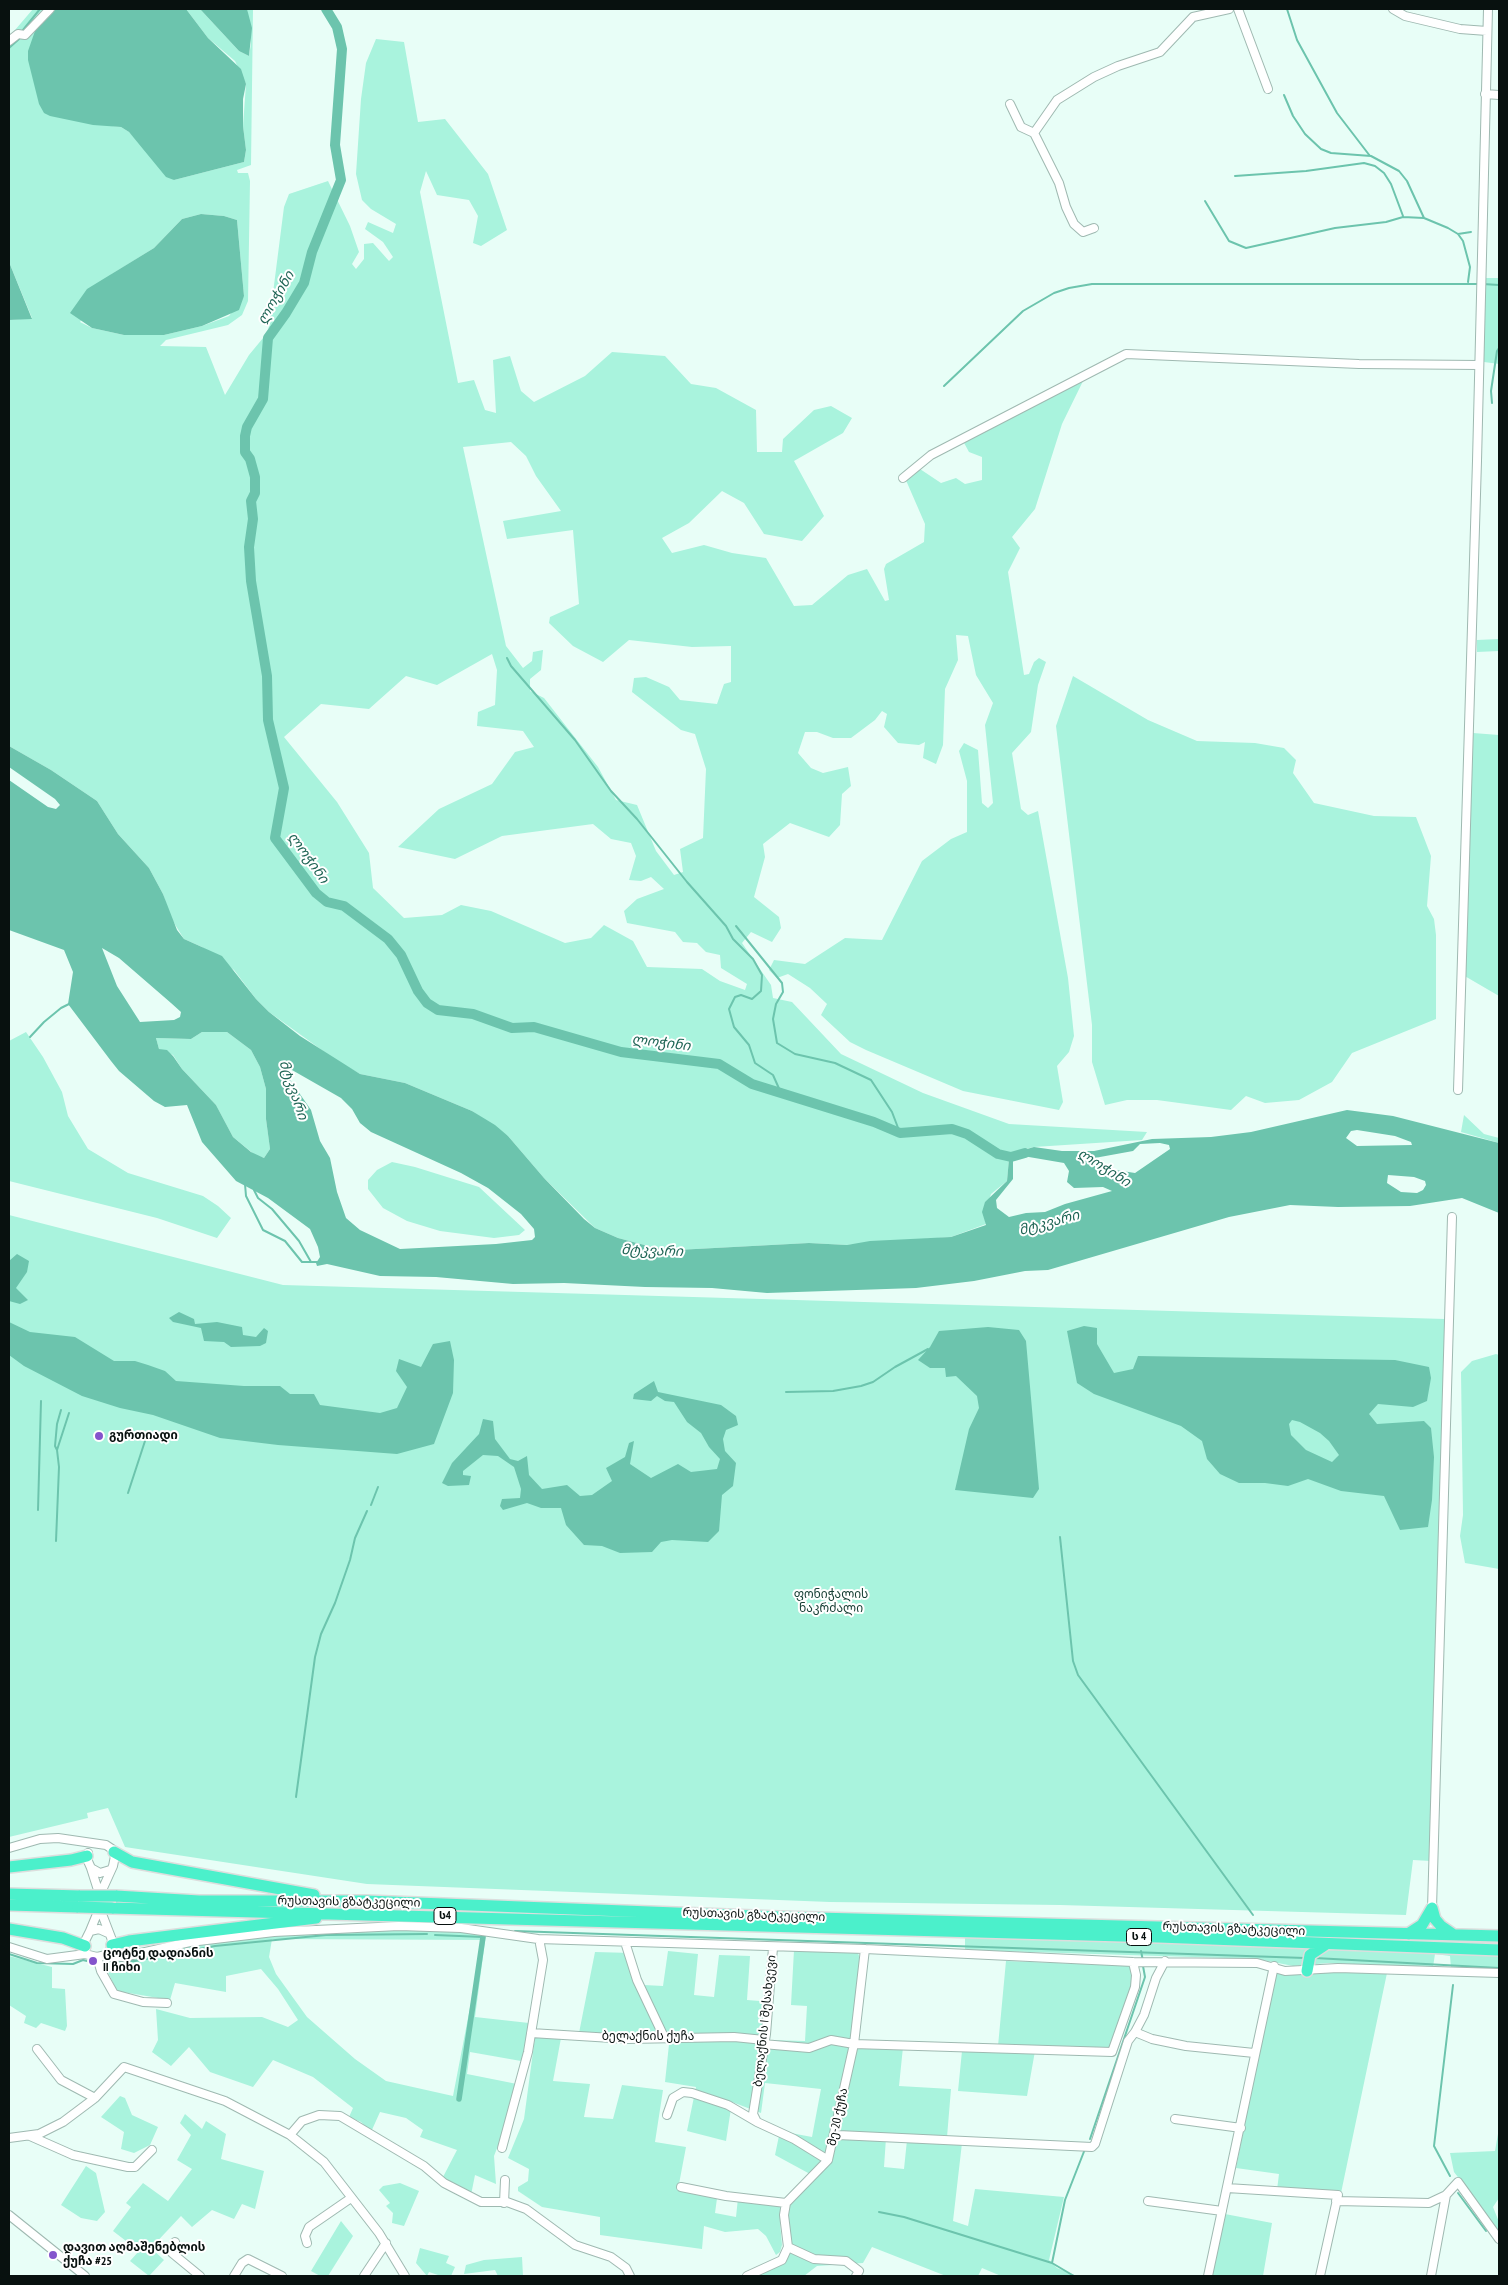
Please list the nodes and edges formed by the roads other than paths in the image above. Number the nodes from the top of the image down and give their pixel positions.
1 (50, 9) edge
2 (1228, 9) edge
3 (1238, 9) edge
4 (1393, 9) edge
5 (1488, 9) edge
6 (1487, 31) junction
7 (9, 41) edge
8 (1268, 89) dead end
9 (1486, 94) junction
10 (1499, 95) edge
11 (1010, 104) dead end
12 (1034, 133) junction
13 (1094, 228) dead end
14 (1479, 365) junction
15 (903, 478) dead end
16 (1458, 1090) dead end
17 (1452, 1217) dead end
18 (70, 1840) junction
19 (97, 1845) junction
20 (9, 1848) edge
21 (114, 1852) junction
22 (87, 1855) junction
23 (9, 1867) edge
24 (91, 1868) junction
25 (110, 1870) junction
26 (9, 1894) edge
27 (366, 1901) junction
28 (79, 1902) junction
29 (9, 1905) edge
30 (1432, 1908) junction
31 (369, 1914) junction
32 (779, 1922) junction
33 (9, 1930) edge
34 (90, 1931) junction
35 (108, 1932) junction
36 (1407, 1934) junction
37 (1454, 1935) junction
38 (1499, 1936) edge
39 (625, 1942) junction
40 (540, 1944) dead end
41 (1296, 1944) junction
42 (1325, 1945) junction
43 (112, 1947) junction
44 (9, 1948) edge
45 (772, 1948) junction
46 (865, 1949) junction
47 (1499, 1950) edge
48 (92, 1952) junction
49 (123, 1958) junction
50 (1165, 1961) junction
51 (1136, 1962) junction
52 (1308, 1964) junction
53 (1274, 1966) junction
54 (1499, 1973) edge
55 (167, 2003) dead end
56 (1136, 2032) junction
57 (531, 2033) junction
58 (664, 2037) junction
59 (764, 2042) junction
60 (854, 2044) junction
61 (37, 2049) dead end
62 (1254, 2053) junction
63 (95, 2098) junction
64 (667, 2115) dead end
65 (1175, 2120) dead end
66 (757, 2122) junction
67 (1241, 2128) junction
68 (290, 2135) junction
69 (30, 2136) junction
70 (9, 2138) edge
71 (834, 2138) junction
72 (502, 2148) dead end
73 (152, 2150) dead end
74 (828, 2160) junction
75 (505, 2180) dead end
76 (682, 2187) dead end
77 (1227, 2188) junction
78 (1446, 2195) junction
79 (351, 2198) junction
80 (1148, 2201) dead end
81 (1336, 2201) junction
82 (504, 2203) junction
83 (786, 2203) junction
84 (1222, 2211) junction
85 (9, 2215) edge
86 (1499, 2239) edge
87 (175, 2242) dead end
88 (307, 2243) dead end
89 (386, 2243) junction
90 (788, 2246) junction
91 (85, 2276) edge
92 (200, 2276) edge
93 (234, 2276) edge
94 (282, 2276) edge
95 (364, 2276) edge
96 (405, 2276) edge
97 (630, 2276) edge
98 (747, 2276) edge
99 (856, 2276) edge
100 (1208, 2276) edge
101 (1320, 2276) edge
102 (1431, 2276) edge

1 - 7 street
2 - 12 street
3 - 8 street
4 - 6 street
5 - 6 street
6 - 9 street
9 - 10 street
9 - 14 street
11 - 12 street
12 - 13 street
14 - 15 street
14 - 16 street
17 - 30 street
18 - 19 street
18 - 20 street
18 - 22 street
19 - 21 street
19 - 22 street
21 - 25 street
21 - 27 highway
22 - 23 highway
22 - 24 street
24 - 25 street
24 - 34 street
25 - 35 street
26 - 28 highway, რუსთავის გზატკეცილი / ს4
27 - 28 highway, რუსთავის გზატკეცილი / ს4, bridge
27 - 32 highway, რუსთავის გზატკეცილი / ს4
28 - 29 highway, რუსთავის გზატკეცილი / ს4
28 - 31 highway, რუსთავის გზატკეცილი / ს4, bridge
30 - 36 highway
30 - 37 highway
31 - 32 highway, რუსთავის გზატკეცილი / ს4
31 - 43 highway
32 - 36 highway, რუსთავის გზატკეცილი / ს 4
32 - 41 highway, რუსთავის გზატკეცილი / ს 4
33 - 48 highway
34 - 35 street
34 - 48 street
35 - 43 street
36 - 37 highway, რუსთავის გზატკეცილი / ს 4
37 - 38 highway, რუსთავის გზატკეცილი / ს 4
39 - 45 street
39 - 49 street
39 - 58 street
40 - 57 street
41 - 42 highway, რუსთავის გზატკეცილი / ს 4
41 - 52 highway
42 - 47 highway, რუსთავის გზატკეცილი / ს 4
42 - 52 highway
43 - 48 street
43 - 49 street
44 - 48 street
45 - 46 street
45 - 59 street, ბელაქნის I შესახვევი
46 - 51 street
46 - 60 street, მე-20 ქუჩა
48 - 49 street
48 - 55 street
50 - 51 street
50 - 53 street
50 - 56 street
51 - 60 street, ბელაქნის ქუჩა
52 - 53 street
52 - 54 street
53 - 62 street
56 - 62 street
56 - 71 street
57 - 58 street, ბელაქნის ქუჩა
57 - 72 street
58 - 59 street, ბელაქნის ქუჩა
59 - 60 street, ბელაქნის ქუჩა
59 - 66 street, ბელაქნის I შესახვევი
60 - 71 street, მე-20 ქუჩა
61 - 63 street
62 - 67 street
63 - 68 street
63 - 69 street
64 - 66 street
65 - 67 street
66 - 74 street
67 - 77 street
68 - 79 street
68 - 82 street
69 - 70 street
69 - 73 street
71 - 74 street, მე-20 ქუჩა
74 - 83 street, მე-20 ქუჩა
75 - 82 street
76 - 83 street
77 - 81 street
77 - 84 street
78 - 81 street
78 - 86 street
78 - 102 street
79 - 88 street
79 - 89 street
80 - 84 street
81 - 101 street
82 - 97 street
83 - 90 street
84 - 100 street
85 - 91 street
87 - 92 street
89 - 95 street
89 - 96 street
90 - 98 street
90 - 99 street
93 - 94 street

